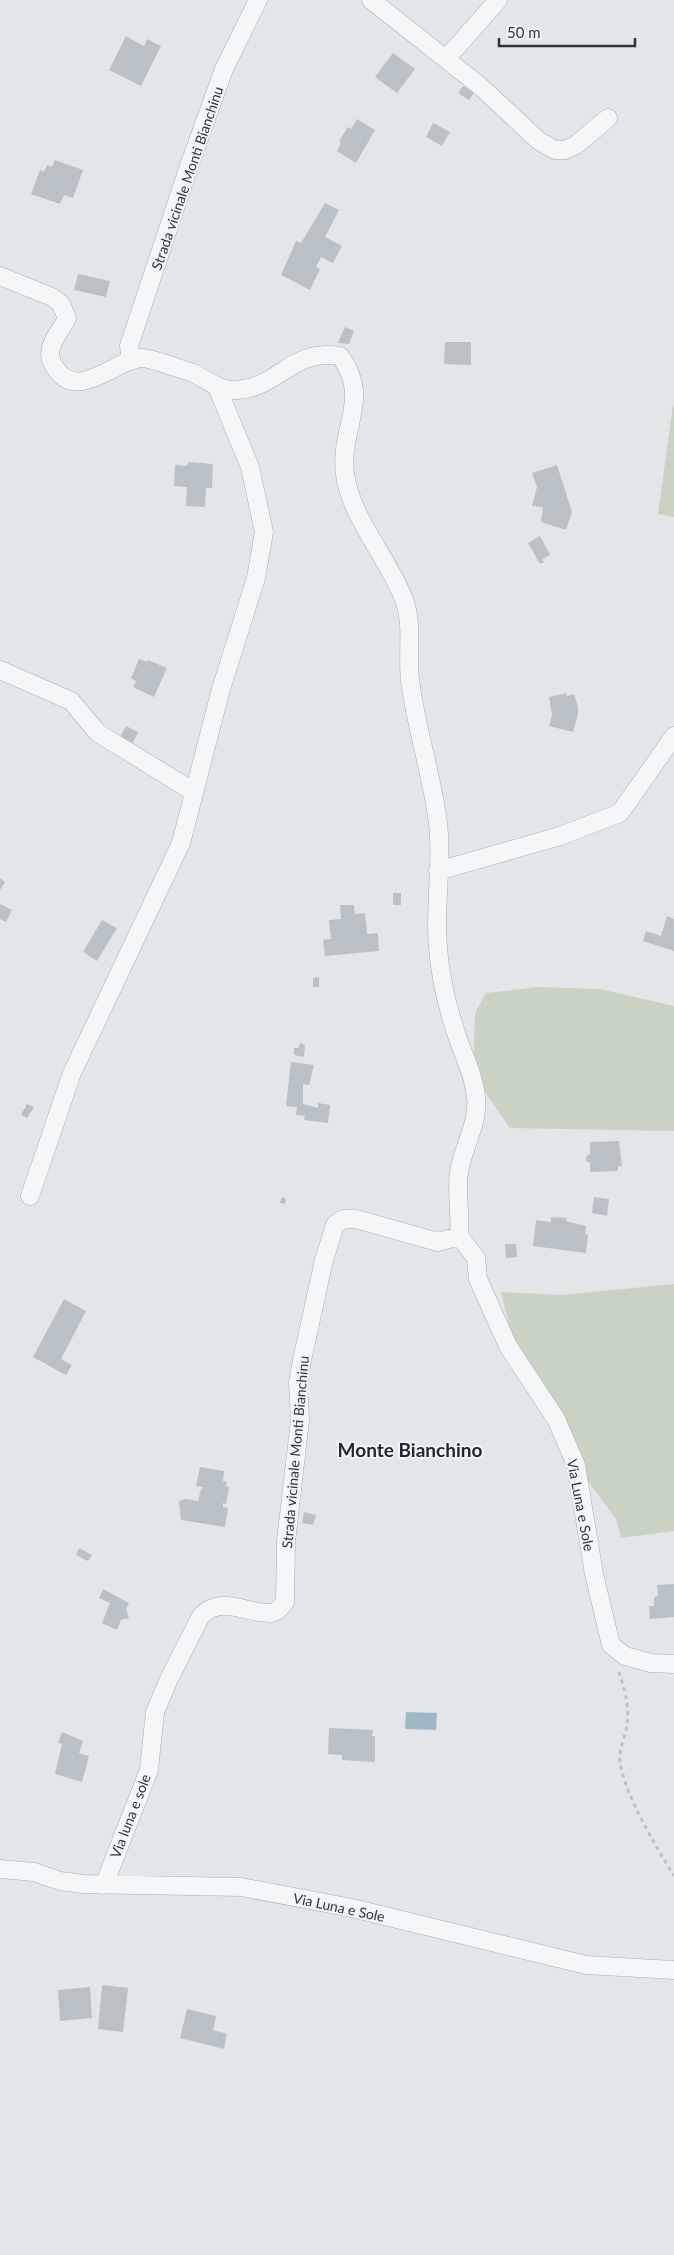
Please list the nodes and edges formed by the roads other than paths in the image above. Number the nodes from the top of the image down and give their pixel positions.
1 (258, 0) edge
2 (371, 0) edge
3 (498, 0) edge
4 (446, 59) junction
5 (608, 118) dead end
6 (0, 276) edge
7 (131, 359) junction
8 (217, 387) junction
9 (0, 670) edge
10 (674, 736) edge
11 (194, 792) junction
12 (438, 871) junction
13 (30, 1196) dead end
14 (459, 1236) junction
15 (207, 1610) joint
16 (674, 1664) edge
17 (0, 1868) edge
18 (104, 1885) junction
19 (674, 1970) edge

1 - 7 street, Strada vicinale Monti Bianchinu
2 - 4 street
3 - 4 street
4 - 5 street
6 - 7 street
7 - 8 street
8 - 11 street
8 - 12 street
9 - 11 street
10 - 12 street
11 - 13 street
12 - 14 street
14 - 15 street, Strada vicinale Monti Bianchinu
14 - 16 street, Via Luna e Sole
15 - 18 street, Via luna e sole
17 - 18 street, Via Luna e Sole
18 - 19 street, Via Luna e Sole

